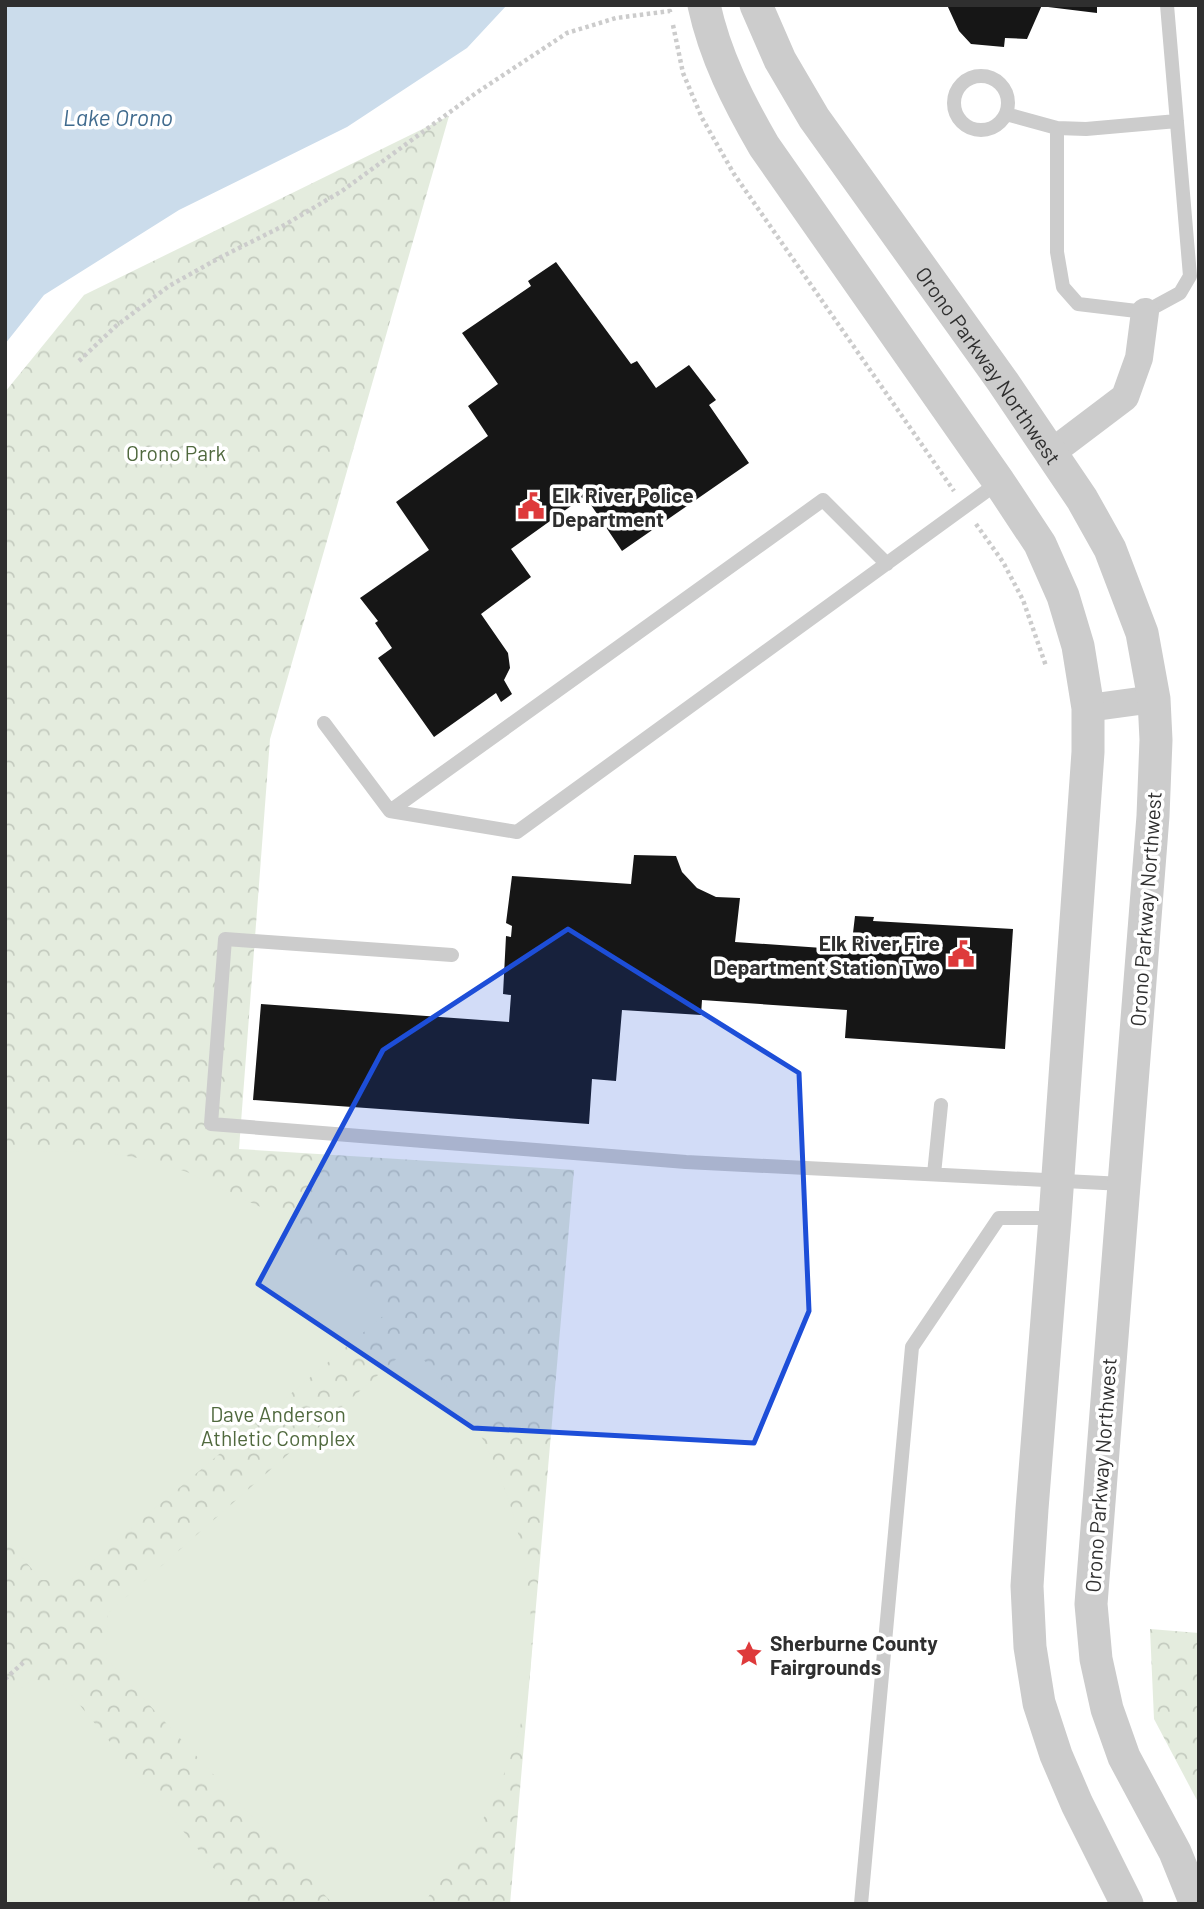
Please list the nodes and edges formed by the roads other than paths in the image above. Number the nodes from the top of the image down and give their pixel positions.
1 (704, 5) edge
2 (756, 5) edge
3 (1167, 5) edge
4 (1006, 114) dead end
5 (1177, 121) junction
6 (1057, 128) junction
7 (1145, 312) junction
8 (1051, 453) junction
9 (999, 482) junction
10 (887, 564) junction
11 (1154, 699) junction
12 (1088, 708) junction
13 (324, 723) dead end
14 (390, 811) junction
15 (452, 955) dead end
16 (942, 1105) dead end
17 (934, 1174) junction
18 (1058, 1182) junction
19 (1123, 1184) junction
20 (1055, 1218) junction
21 (862, 1904) edge
22 (1127, 1904) edge
23 (1196, 1904) edge

1 - 9 street
2 - 8 street, Orono Parkway Northwest
3 - 5 lane
4 - 6 lane
5 - 6 lane
5 - 7 lane
6 - 7 lane
7 - 8 street
8 - 11 street, Orono Parkway Northwest
9 - 10 lane
9 - 12 street
10 - 14 lane
10 - 14 lane
11 - 12 street
11 - 19 street, Orono Parkway Northwest
12 - 18 street
13 - 14 lane
15 - 17 lane
16 - 17 lane
17 - 18 lane
18 - 19 lane
18 - 20 street
19 - 23 street, Orono Parkway Northwest
20 - 21 lane
20 - 22 street

